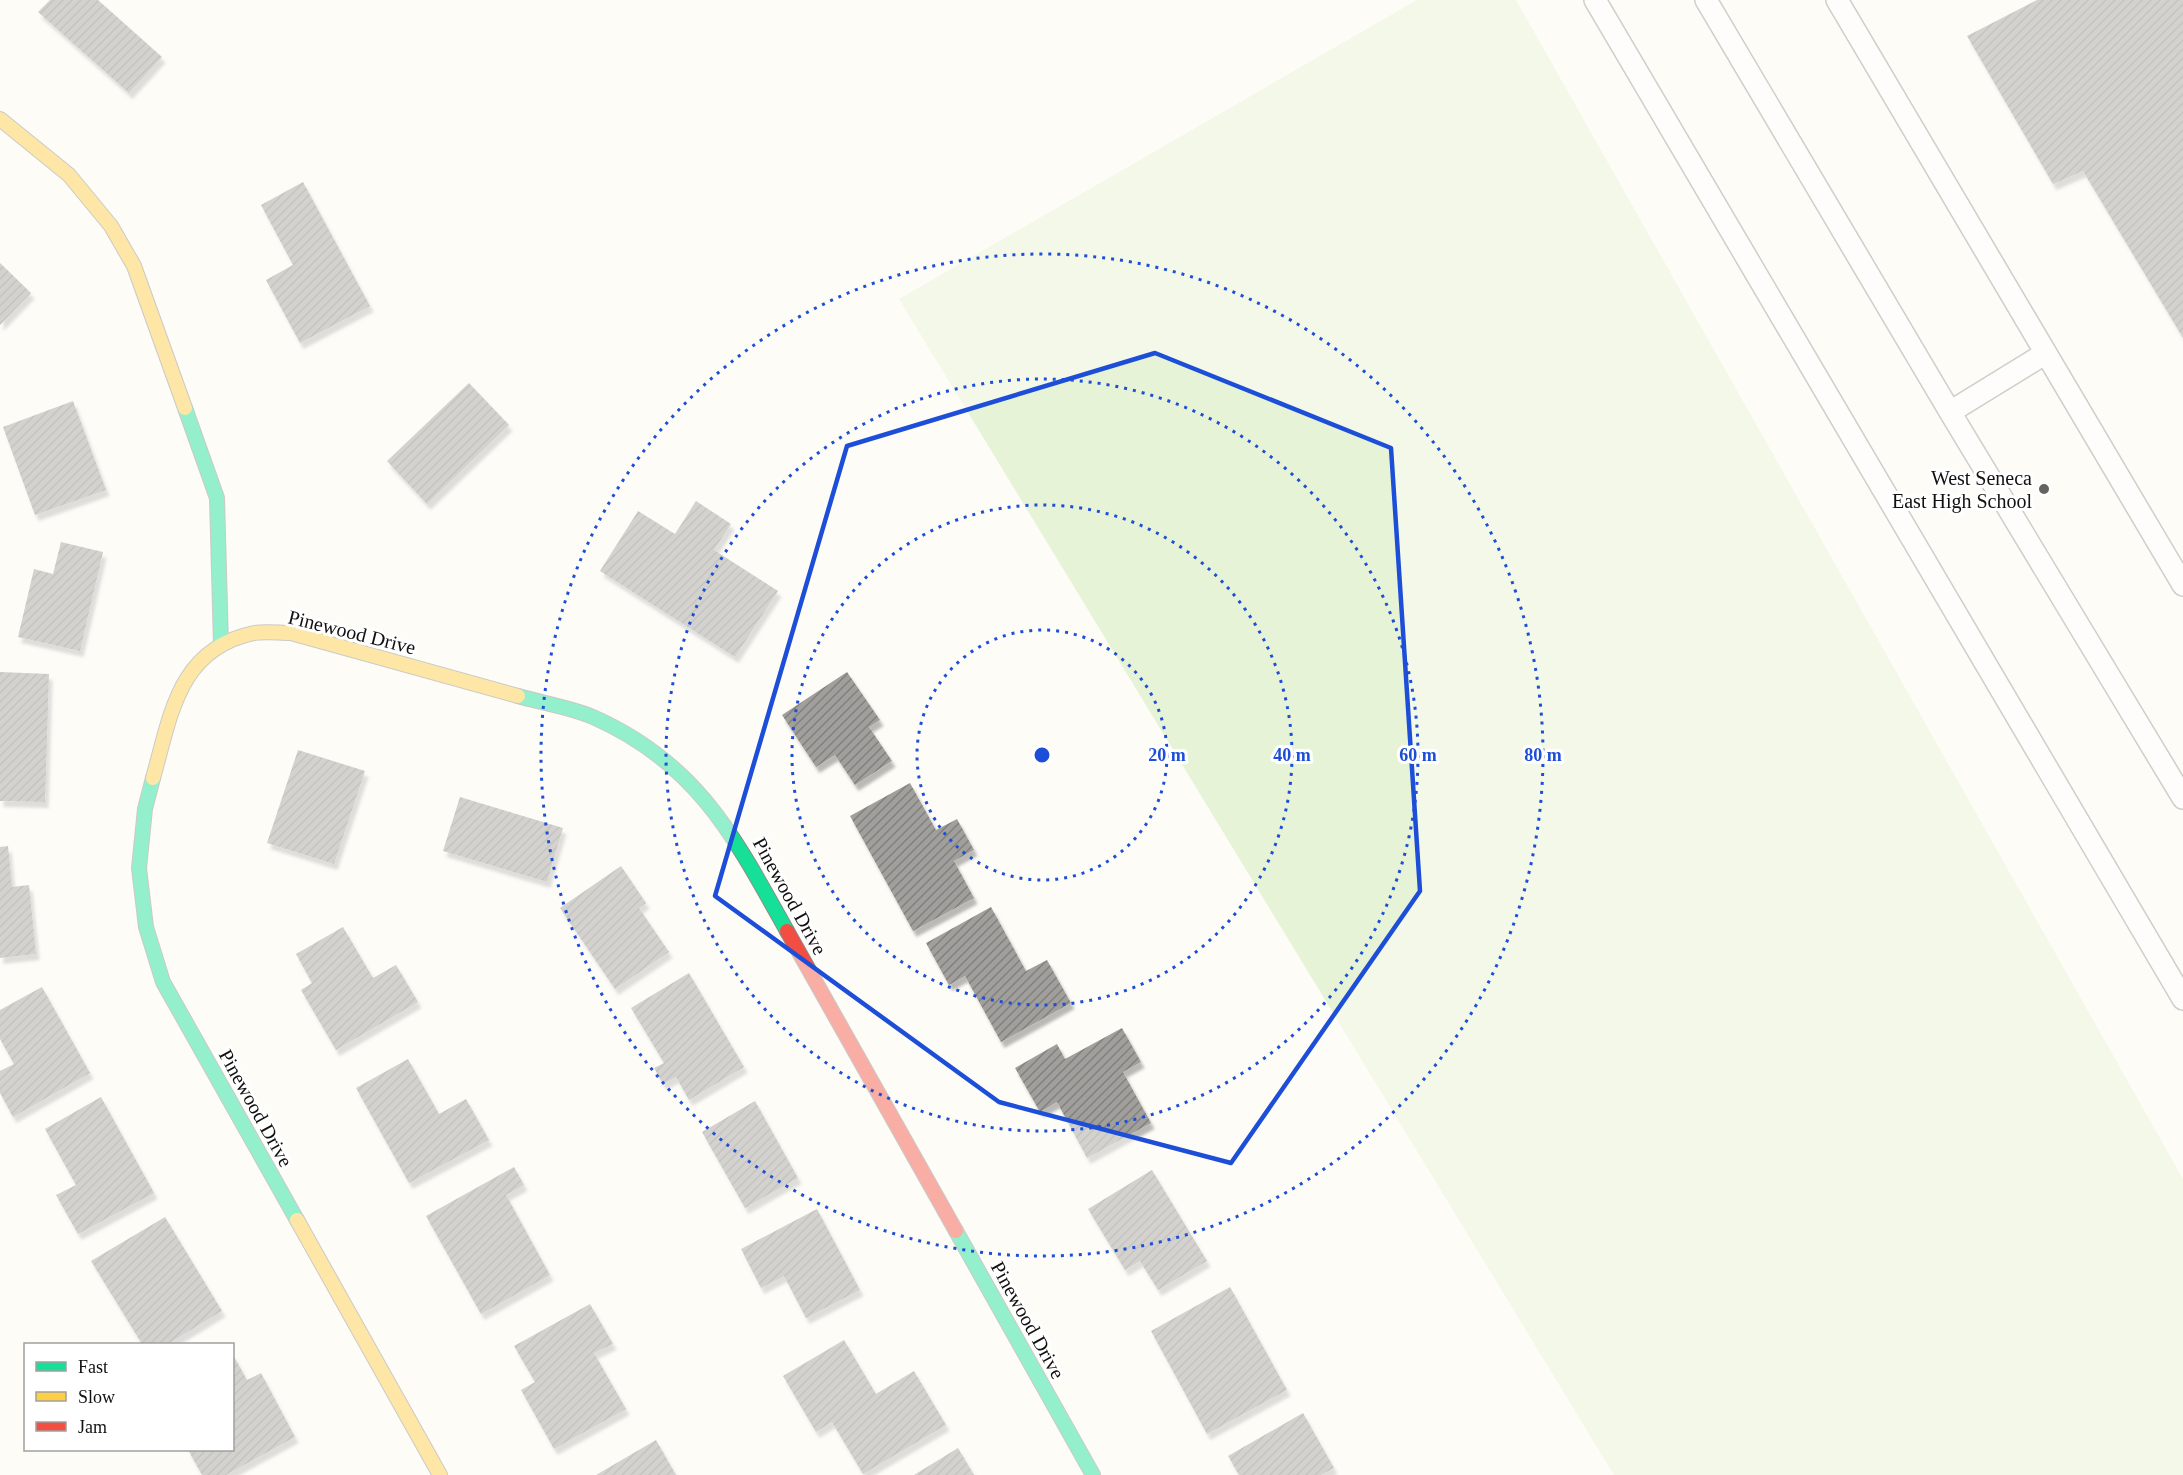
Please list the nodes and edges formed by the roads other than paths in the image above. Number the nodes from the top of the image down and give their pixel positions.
1 (1595, 0) edge
2 (1706, 0) edge
3 (1837, 0) edge
4 (0, 119) edge
5 (2046, 353) junction
6 (1950, 412) junction
7 (2183, 585) edge
8 (221, 645) junction
9 (2183, 798) edge
10 (2177, 972) edge
11 (2183, 999) edge
12 (440, 1475) edge
13 (1093, 1475) edge

1 - 10 lane
2 - 6 lane
3 - 5 lane
4 - 8 street
5 - 6 lane
5 - 7 lane
6 - 9 lane
8 - 12 street, Pinewood Drive
8 - 13 street, Pinewood Drive
10 - 11 lane

